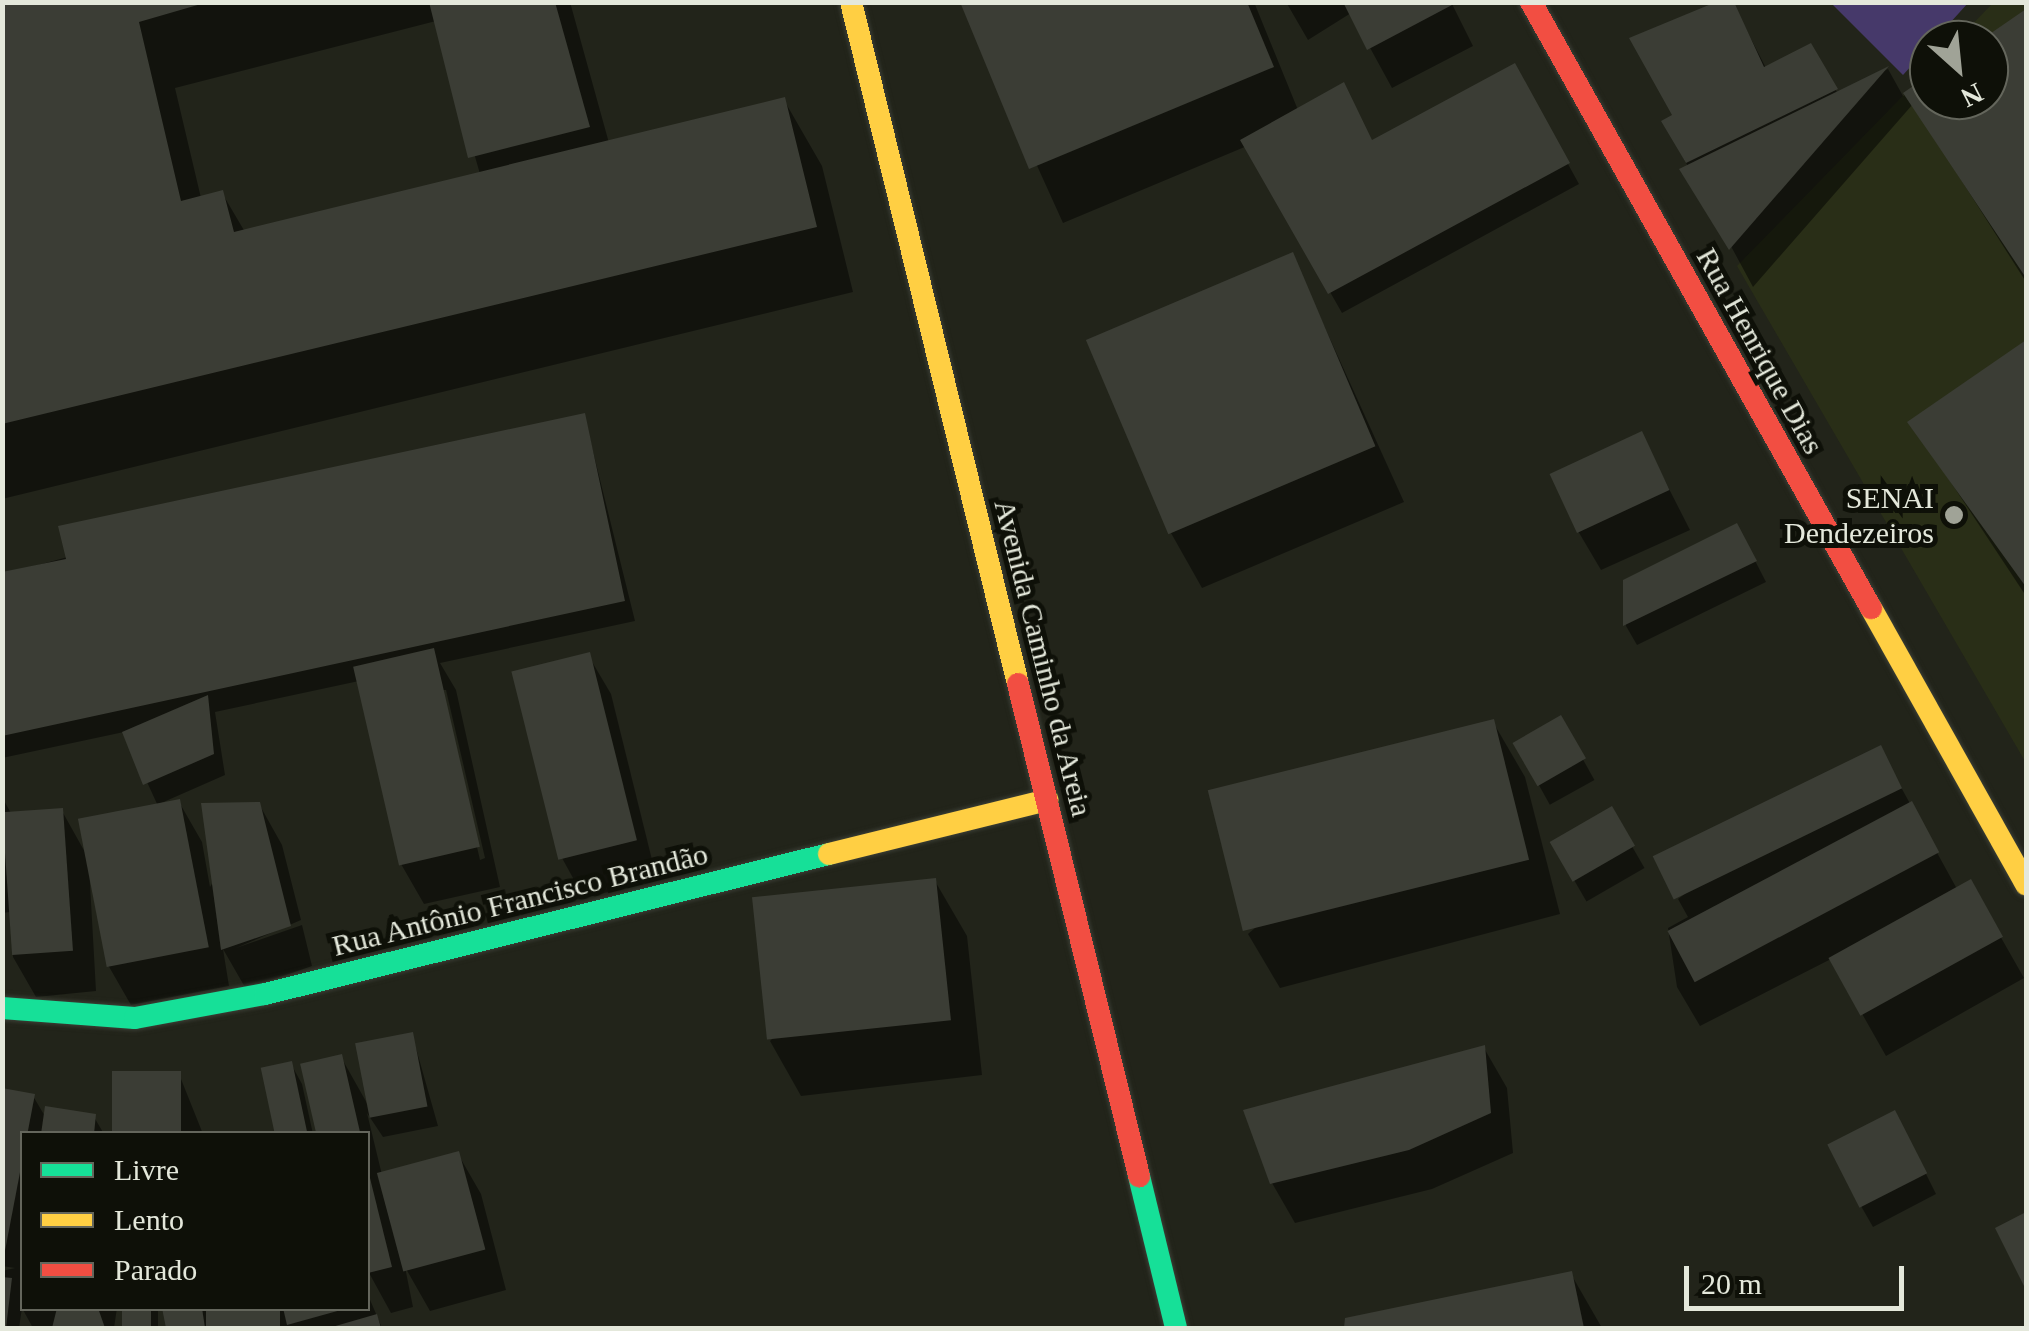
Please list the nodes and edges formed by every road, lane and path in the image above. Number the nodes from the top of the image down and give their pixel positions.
1 (851, 2) edge
2 (1532, 2) edge
3 (1047, 800) junction
4 (2026, 884) edge
5 (2, 1008) edge
6 (1176, 1328) edge

1 - 3 street, Avenida Caminho da Areia
2 - 4 street, Rua Henrique Dias
3 - 5 street, Rua Antônio Francisco Brandão
3 - 6 street, Avenida Caminho da Areia

